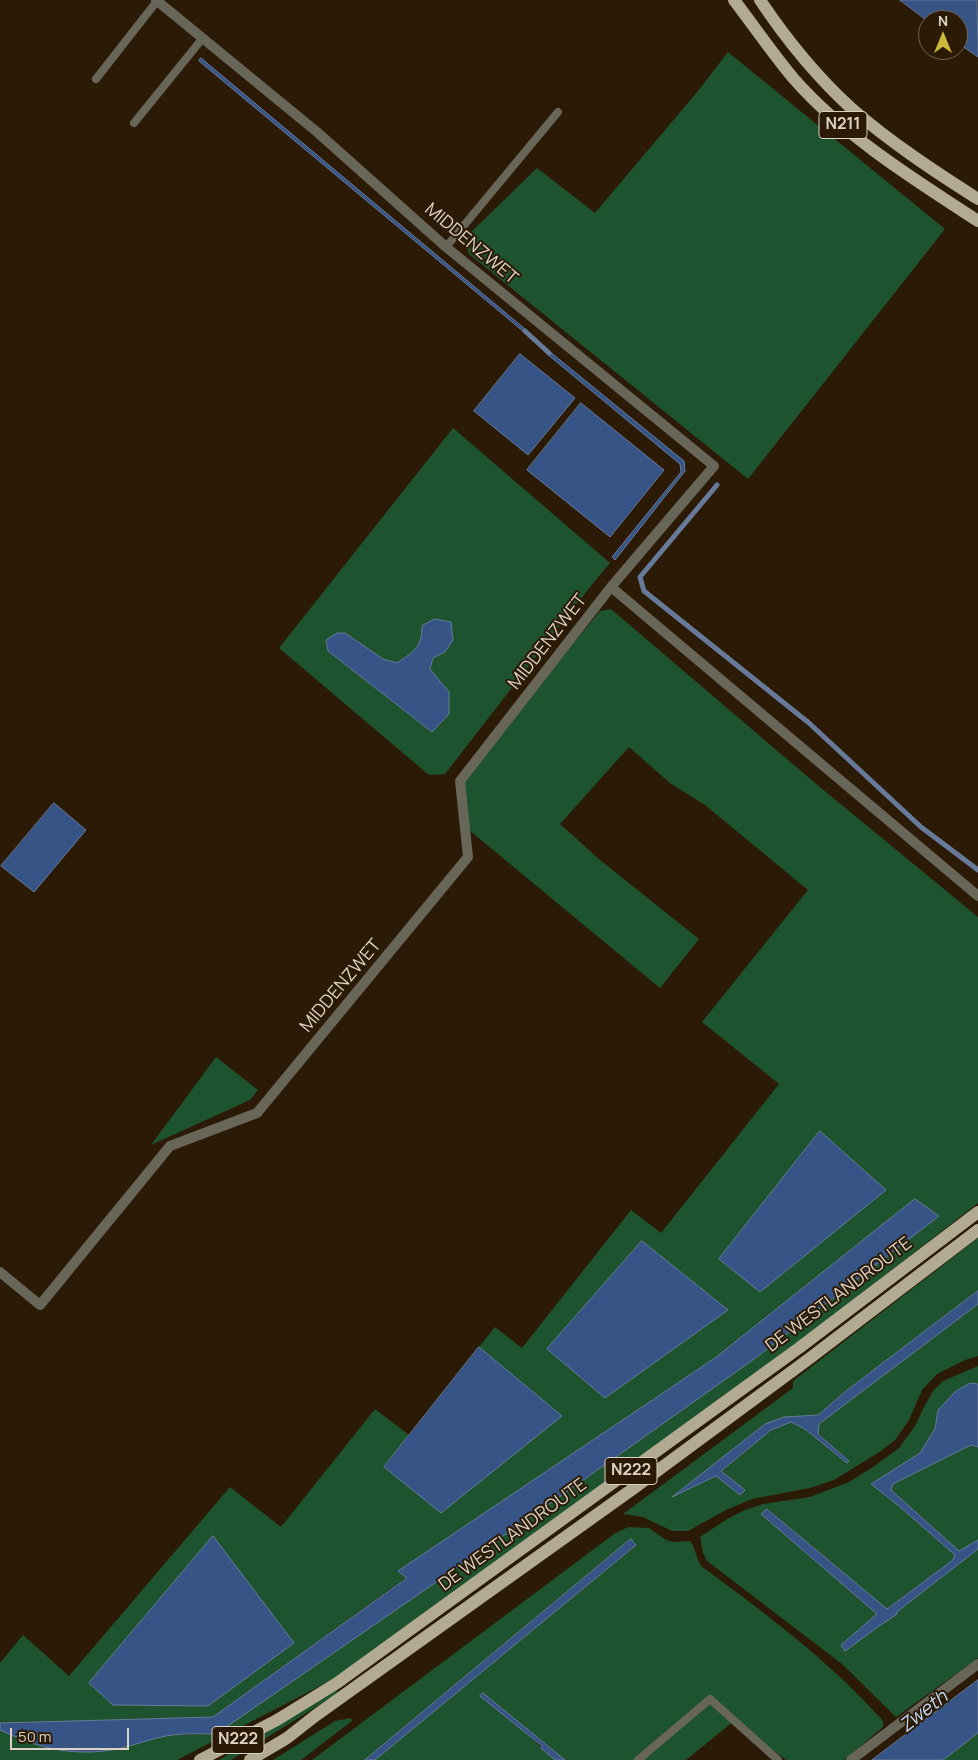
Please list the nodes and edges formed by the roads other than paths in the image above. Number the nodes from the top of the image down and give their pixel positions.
1 (156, 0) edge
2 (734, 0) edge
3 (760, 0) edge
4 (202, 39) junction
5 (96, 79) dead end
6 (558, 112) dead end
7 (134, 123) dead end
8 (978, 199) edge
9 (978, 221) edge
10 (446, 247) junction
11 (611, 587) junction
12 (978, 896) edge
13 (978, 1212) edge
14 (978, 1230) edge
15 (0, 1272) edge
16 (978, 1664) edge
17 (200, 1760) edge
18 (250, 1760) edge
19 (638, 1760) edge
20 (778, 1760) edge
21 (851, 1760) edge

1 - 4 street, MIDDENZWET
1 - 5 lane
2 - 9 main road, N211
3 - 8 main road, N211
4 - 7 lane
4 - 10 street, MIDDENZWET
6 - 10 lane
10 - 11 street, MIDDENZWET
11 - 12 street, MIDDENZWET
11 - 15 street, MIDDENZWET
13 - 17 main road, DE WESTLANDROUTE / N222
14 - 18 main road, DE WESTLANDROUTE / N222
16 - 21 street
19 - 20 lane

